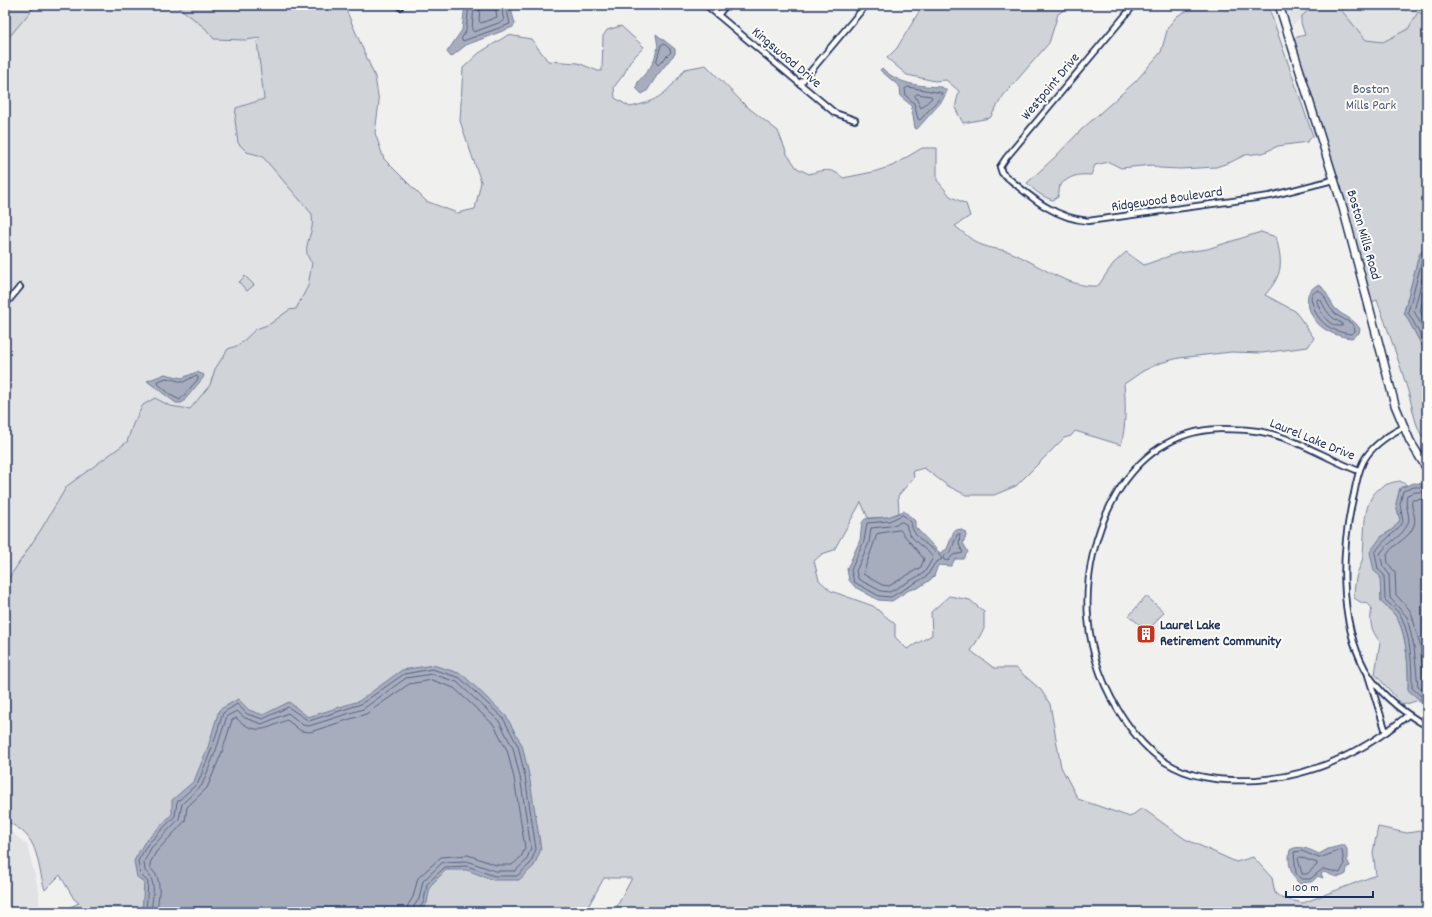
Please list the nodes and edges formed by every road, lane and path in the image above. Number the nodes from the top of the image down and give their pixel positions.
1 (706, 5) edge
2 (726, 5) edge
3 (866, 5) edge
4 (1134, 5) edge
5 (1279, 5) edge
6 (718, 15) junction
7 (800, 84) junction
8 (855, 120) dead end
9 (1333, 180) junction
10 (1013, 182) joint
11 (20, 287) dead end
12 (5, 305) edge
13 (1404, 427) junction
14 (1427, 469) edge
15 (1359, 471) junction
16 (1367, 672) junction
17 (1408, 715) junction
18 (1427, 726) edge
19 (1386, 732) junction

1 - 6 street, Kingswood Drive
2 - 6 street
3 - 7 street
4 - 10 street, Westpoint Drive
5 - 9 street, Boston Mills Road
6 - 7 street, Kingswood Drive
7 - 8 street, Kingswood Drive
9 - 10 street, Ridgewood Boulevard
9 - 13 street, Boston Mills Road
11 - 12 street
13 - 14 street, Boston Mills Road
13 - 15 street, Laurel Lake Drive
15 - 16 street, Laurel Lake Drive
15 - 19 street, Laurel Lake Drive
16 - 17 street, Laurel Lake Drive
16 - 19 street, Laurel Lake Drive
17 - 18 street, Laurel Lake Drive
17 - 19 street, Laurel Lake Drive

